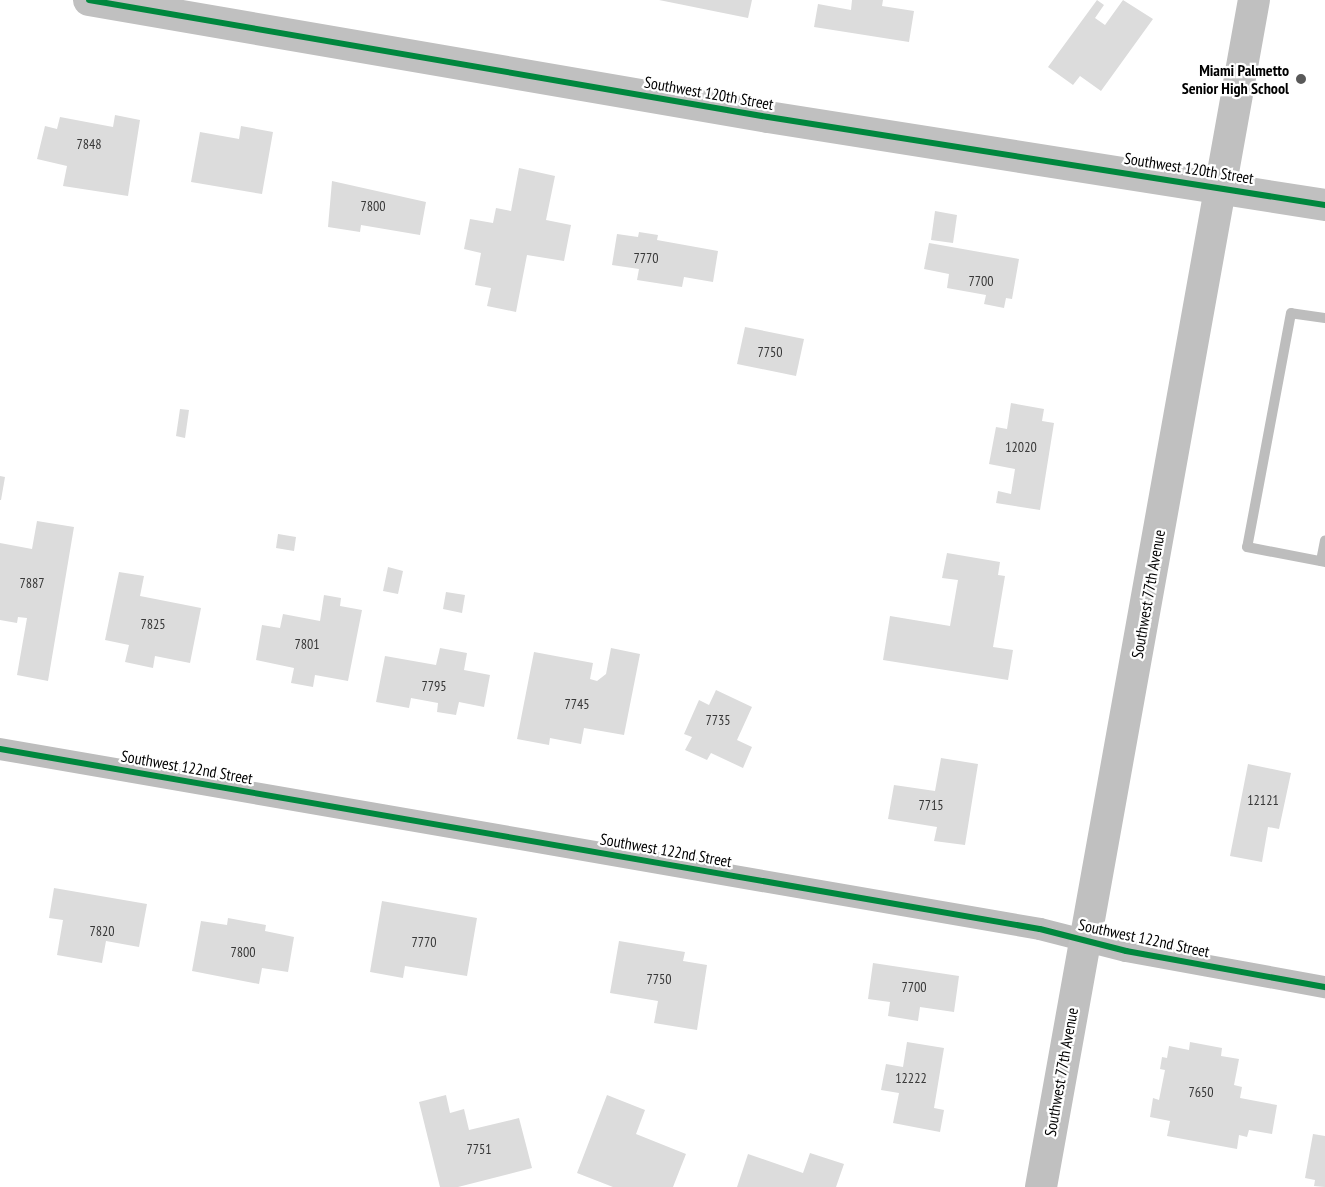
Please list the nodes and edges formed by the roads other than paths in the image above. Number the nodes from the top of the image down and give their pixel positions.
1 (89, 0) edge
2 (1254, 0) edge
3 (1222, 187) junction
4 (1325, 205) edge
5 (1325, 318) edge
6 (1325, 540) edge
7 (1323, 561) edge
8 (0, 749) edge
9 (1084, 939) junction
10 (1325, 987) edge
11 (1041, 1187) edge

1 - 3 street, Southwest 120th Street
2 - 3 street, Southwest 77th Avenue
3 - 4 street, Southwest 120th Street
3 - 9 street, Southwest 77th Avenue
5 - 7 lane
6 - 7 lane
8 - 9 street, Southwest 122nd Street
9 - 10 street, Southwest 122nd Street
9 - 11 street, Southwest 77th Avenue

